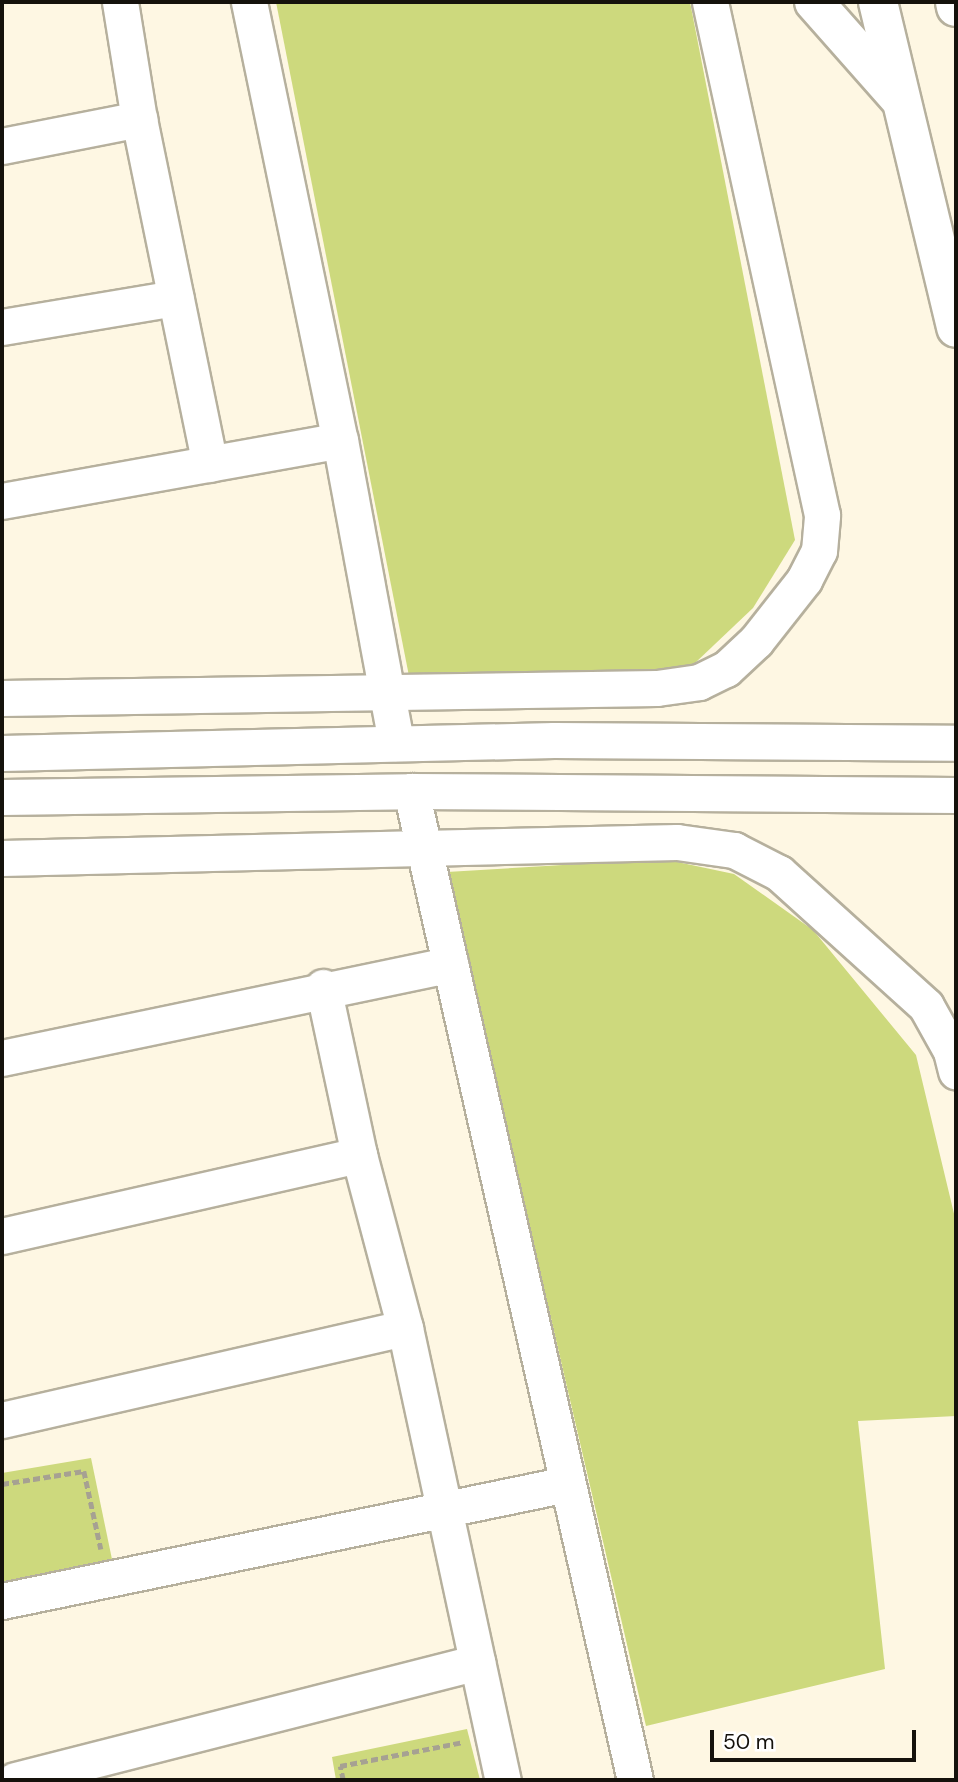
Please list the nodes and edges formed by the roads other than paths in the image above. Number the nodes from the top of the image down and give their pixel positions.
1 (120, 2) edge
2 (249, 2) edge
3 (710, 2) edge
4 (814, 2) edge
5 (878, 2) edge
6 (902, 101) junction
7 (139, 119) junction
8 (2, 146) edge
9 (176, 298) junction
10 (2, 327) edge
11 (956, 328) edge
12 (340, 440) junction
13 (210, 464) junction
14 (2, 501) edge
15 (657, 688) junction
16 (388, 691) junction
17 (466, 691) junction
18 (2, 698) edge
19 (659, 741) junction
20 (477, 742) junction
21 (396, 743) junction
22 (956, 743) edge
23 (2, 753) edge
24 (411, 791) junction
25 (497, 792) junction
26 (666, 793) junction
27 (956, 795) edge
28 (2, 797) edge
29 (677, 842) junction
30 (503, 849) junction
31 (427, 851) junction
32 (2, 858) edge
33 (450, 964) junction
34 (323, 987) junction
35 (2, 1058) edge
36 (956, 1071) edge
37 (359, 1155) junction
38 (2, 1236) edge
39 (405, 1328) junction
40 (2, 1420) edge
41 (567, 1484) junction
42 (445, 1510) junction
43 (2, 1601) edge
44 (477, 1662) junction
45 (15, 1780) edge
46 (503, 1780) edge
47 (635, 1780) edge

1 - 7 street
2 - 12 street
3 - 15 street
4 - 6 main road
5 - 6 main road
6 - 11 main road
7 - 8 street
7 - 9 street
9 - 10 street
9 - 13 street
12 - 13 street
12 - 16 street
13 - 14 street
15 - 17 street
15 - 19 street
16 - 17 street
16 - 18 street
16 - 21 street
17 - 20 street
19 - 20 street
19 - 22 street
20 - 21 street
20 - 25 street
21 - 23 street
24 - 25 street
24 - 28 street
24 - 31 street
25 - 26 street
25 - 30 street
26 - 27 street
26 - 29 street
29 - 30 street
29 - 36 street
30 - 31 street
31 - 32 street
31 - 33 street
33 - 34 street
33 - 41 street
34 - 35 street
34 - 37 street
37 - 38 street
37 - 39 street
39 - 40 street
39 - 42 street
41 - 42 street
41 - 47 street
42 - 43 street
42 - 44 street
44 - 45 street
44 - 46 street

